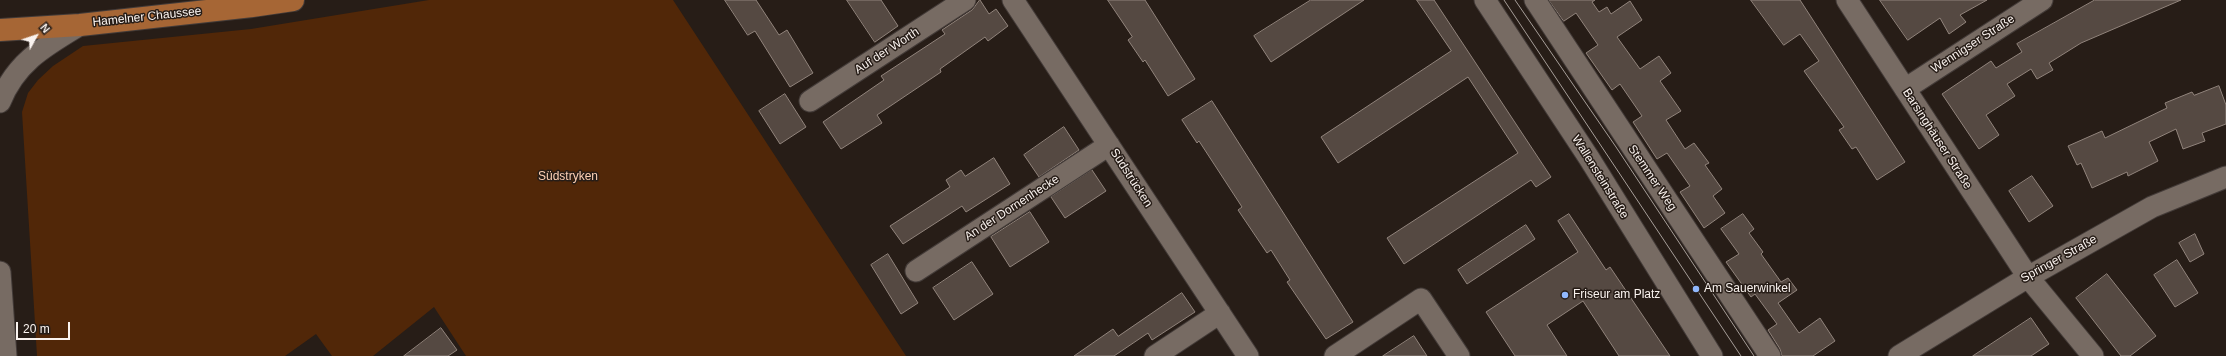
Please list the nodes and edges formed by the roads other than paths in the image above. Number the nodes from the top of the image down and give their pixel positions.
1 (293, 0) edge
2 (965, 0) edge
3 (1013, 0) edge
4 (1485, 0) edge
5 (1534, 0) edge
6 (1847, 0) edge
7 (2042, 0) edge
8 (80, 25) junction
9 (0, 30) edge
10 (1904, 89) junction
11 (810, 101) dead end
12 (0, 102) edge
13 (1109, 145) junction
14 (2226, 177) edge
15 (916, 271) dead end
16 (0, 272) edge
17 (2028, 277) junction
18 (1220, 313) junction
19 (6, 356) edge
20 (1155, 356) edge
21 (1248, 356) edge
22 (1334, 356) edge
23 (1459, 356) edge
24 (1712, 356) edge
25 (1770, 356) edge
26 (1899, 356) edge
27 (2093, 356) edge

1 - 8 main road, Hamelner Chaussee
2 - 11 street, Auf der Worth
3 - 13 street, Südstrücken
4 - 24 street, Wallensteinstraße
5 - 25 street, Stemmer Weg
6 - 10 street, Barsinghäuser Straße
7 - 10 street, Wennigser Straße
8 - 9 main road, Hamelner Chaussee
8 - 12 street
10 - 17 street, Barsinghäuser Straße
13 - 15 street, An der Dornenhecke
13 - 18 street, Südstrücken
14 - 17 street, Springer Straße
16 - 19 street
17 - 26 street, Springer Straße
17 - 27 street, Barsinghäuser Straße
18 - 20 street
18 - 21 street, Südstrücken
22 - 23 street

